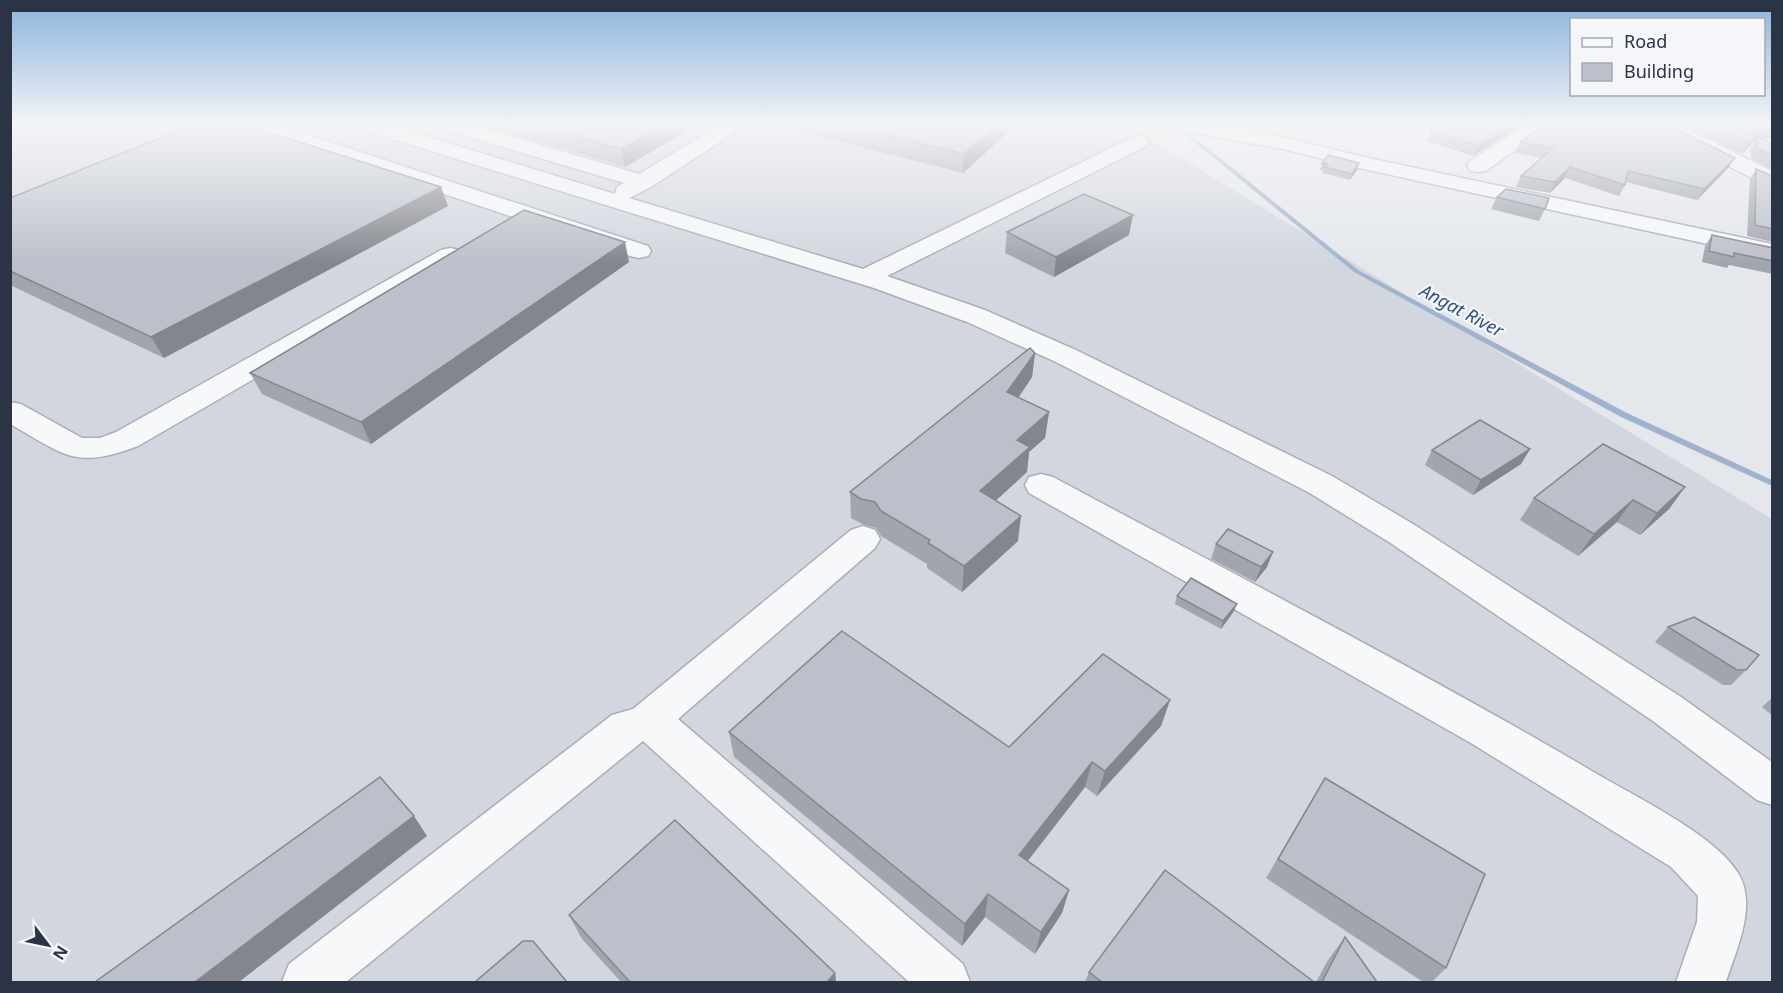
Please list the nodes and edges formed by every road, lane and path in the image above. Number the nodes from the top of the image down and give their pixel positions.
1 (395, 171) edge
2 (518, 171) edge
3 (607, 171) edge
4 (660, 171) edge
5 (1084, 171) edge
6 (1402, 171) edge
7 (1757, 171) edge
8 (1773, 179) edge
9 (643, 182) junction
10 (611, 200) junction
11 (522, 214) junction
12 (639, 251) dead end
13 (1773, 251) edge
14 (866, 277) junction
15 (10, 411) edge
16 (1041, 485) dead end
17 (863, 539) dead end
18 (645, 723) junction
19 (1773, 786) edge
20 (307, 982) edge
21 (945, 982) edge
22 (1701, 982) edge

1 - 11 street
2 - 10 street
3 - 9 street
4 - 9 street
5 - 14 street
6 - 13 street
7 - 8 street
9 - 10 street
10 - 14 street
11 - 12 street
11 - 15 street
14 - 19 street
16 - 22 street
17 - 18 street
18 - 20 street
18 - 21 street

